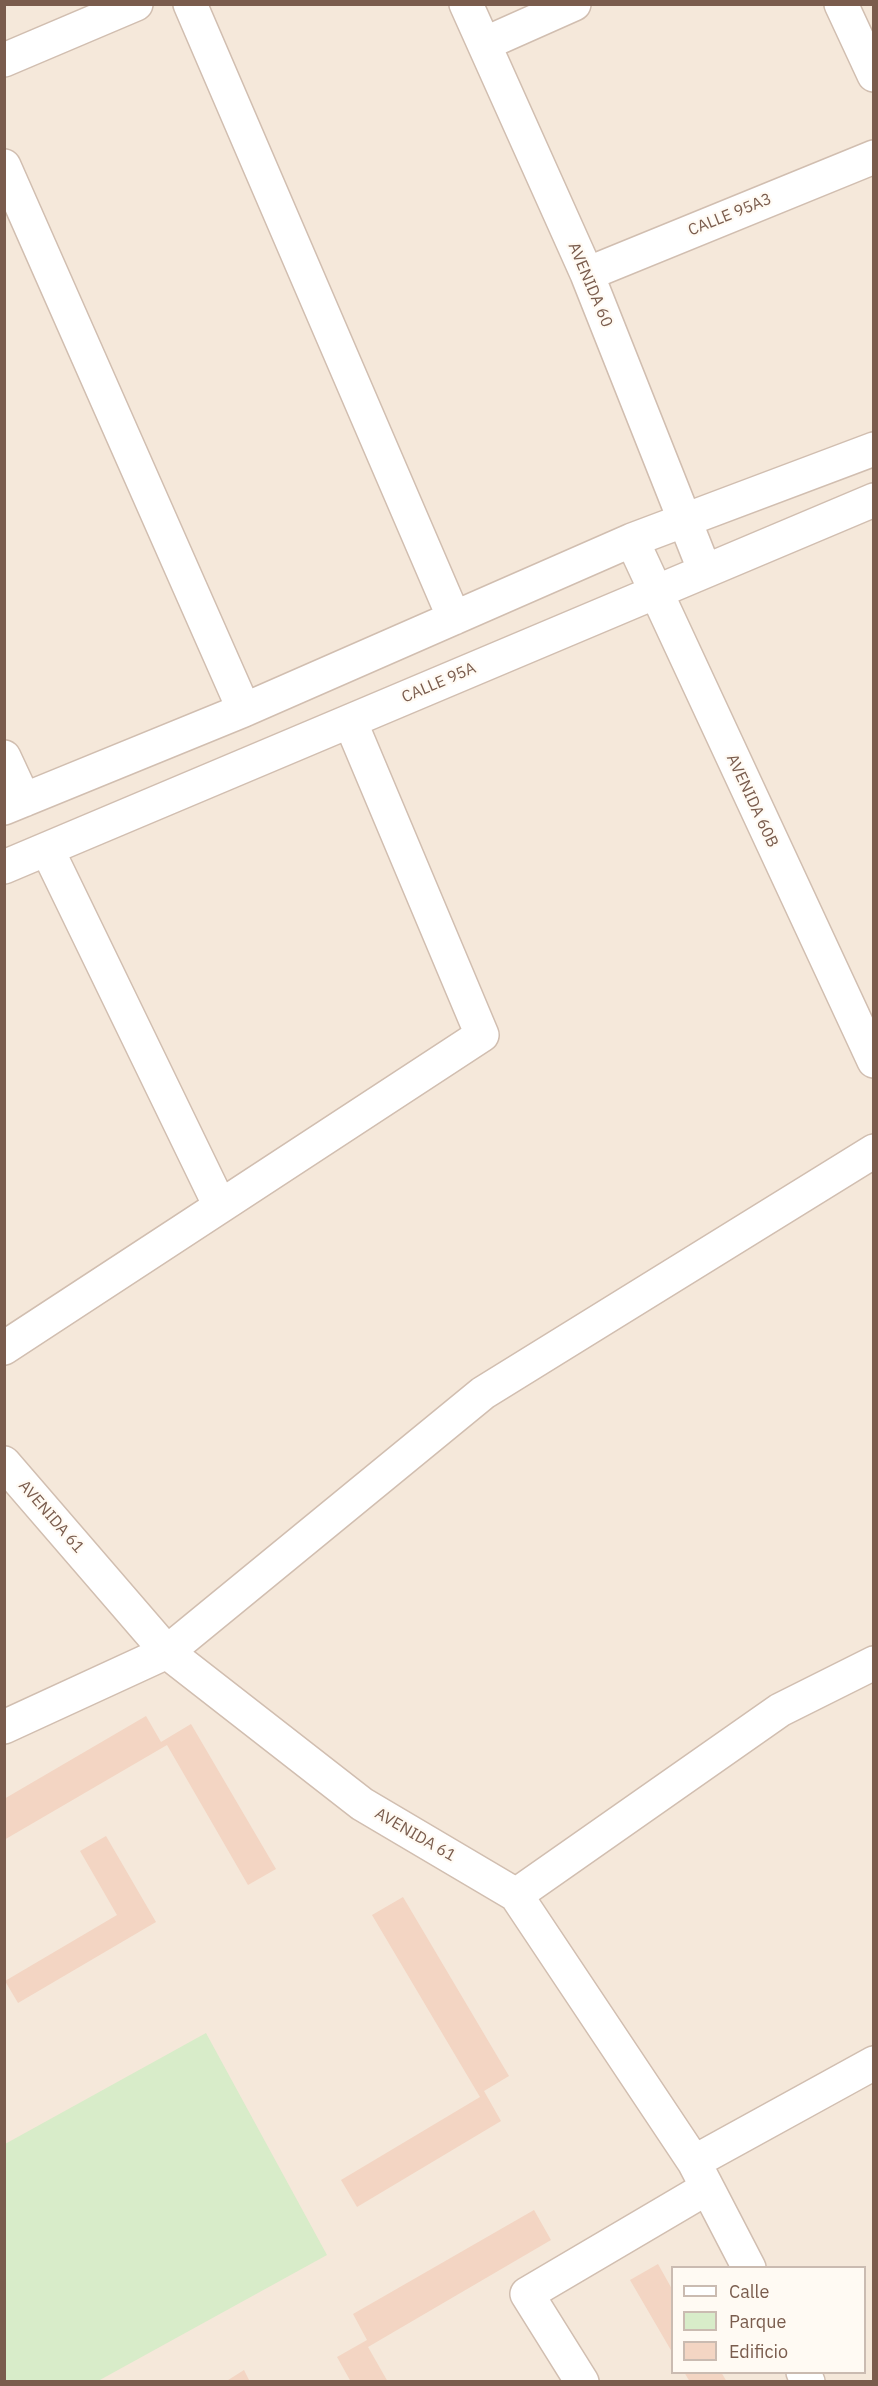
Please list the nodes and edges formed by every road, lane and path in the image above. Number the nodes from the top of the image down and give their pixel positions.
1 (136, 4) edge
2 (190, 4) edge
3 (466, 4) edge
4 (574, 4) edge
5 (841, 4) edge
6 (484, 44) junction
7 (4, 60) edge
8 (873, 75) edge
9 (873, 157) edge
10 (4, 166) edge
11 (587, 274) junction
12 (873, 449) edge
13 (873, 500) edge
14 (684, 519) junction
15 (632, 540) junction
16 (704, 569) junction
17 (654, 591) junction
18 (454, 618) junction
19 (244, 710) junction
20 (351, 721) junction
21 (4, 757) edge
22 (14, 804) edge
23 (47, 849) junction
24 (4, 867) edge
25 (873, 1061) edge
26 (873, 1151) edge
27 (220, 1206) junction
28 (4, 1348) edge
29 (4, 1462) edge
30 (167, 1652) junction
31 (873, 1664) edge
32 (4, 1727) edge
33 (516, 1895) junction
34 (873, 2062) edge
35 (701, 2175) junction
36 (748, 2266) edge
37 (582, 2382) edge

1 - 7 street
2 - 18 street
3 - 6 street, AVENIDA 60
4 - 6 street
5 - 8 street
6 - 11 street, AVENIDA 60
9 - 11 street, CALLE 95A3
10 - 19 street
11 - 14 street, AVENIDA 60
12 - 14 street
13 - 16 street, CALLE 95A
14 - 15 street
14 - 16 street, AVENIDA 60
15 - 17 street, AVENIDA 60B
15 - 18 street
16 - 17 street, CALLE 95A
17 - 20 street, CALLE 95A
17 - 25 street, AVENIDA 60B
18 - 19 street
19 - 22 street
20 - 23 street, CALLE 95A
20 - 27 street
21 - 22 street
23 - 24 street, CALLE 95A
23 - 27 street
26 - 30 street
27 - 28 street
29 - 30 street, AVENIDA 61
30 - 32 street
30 - 33 street, AVENIDA 61
31 - 33 street
33 - 35 street, AVENIDA 61
34 - 35 street
35 - 36 street, AVENIDA 61
35 - 37 street

